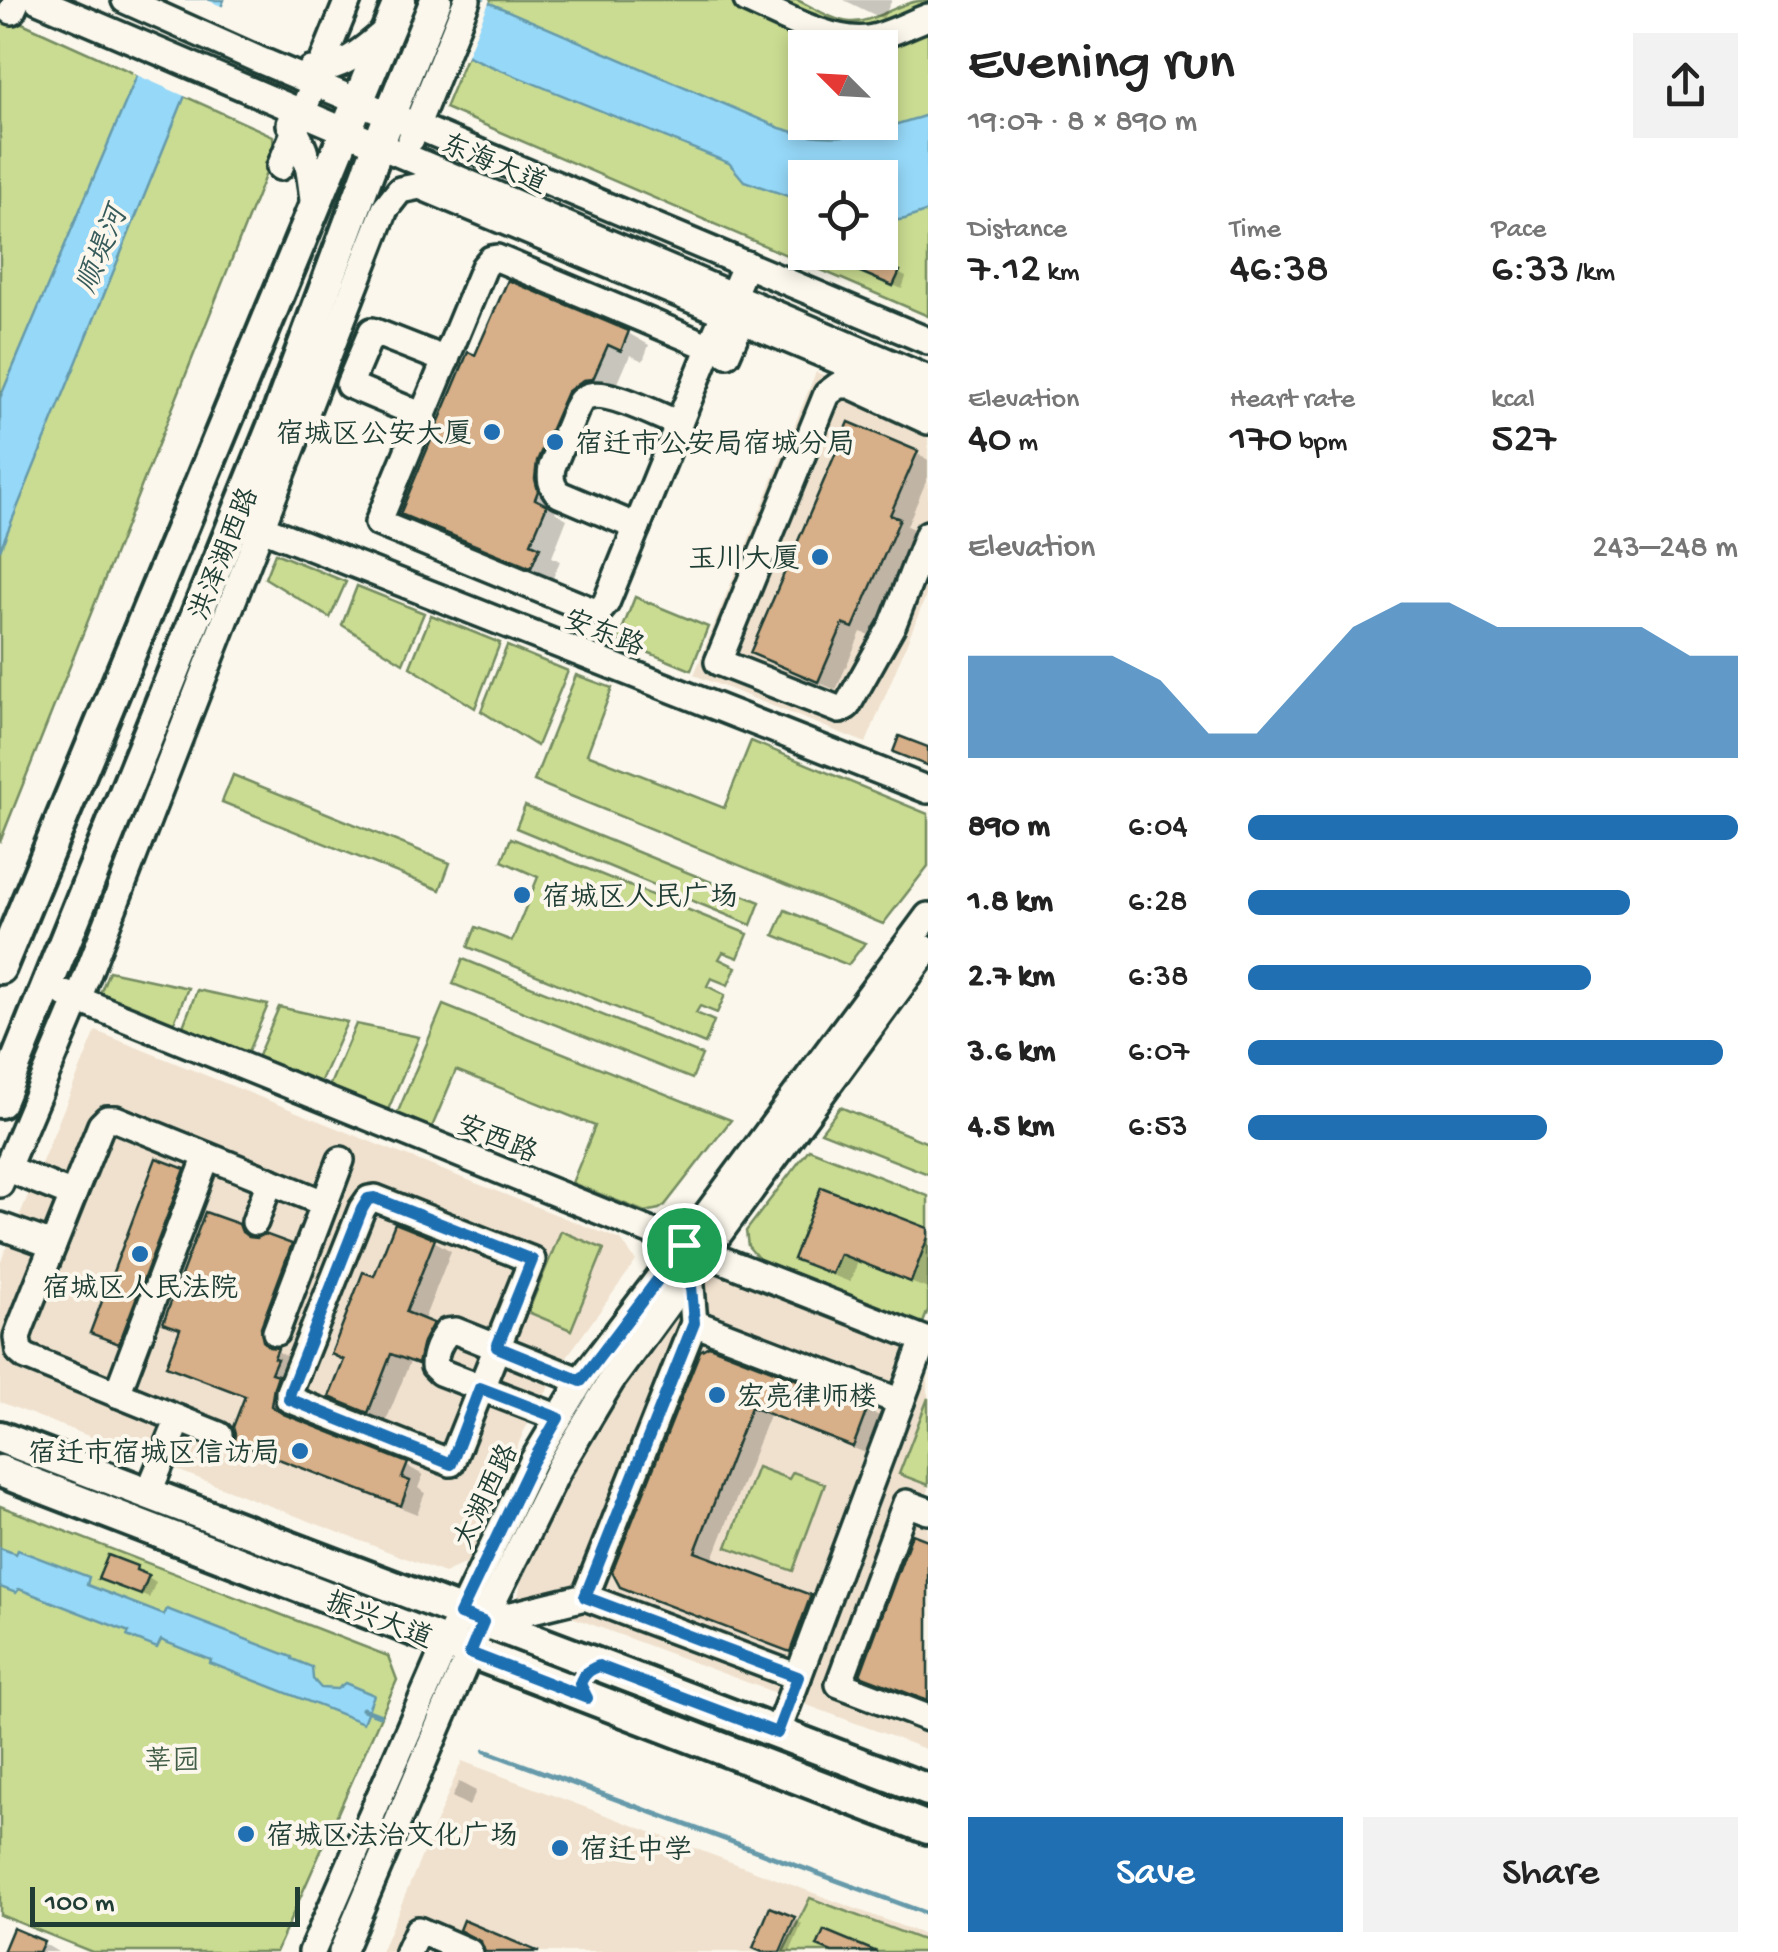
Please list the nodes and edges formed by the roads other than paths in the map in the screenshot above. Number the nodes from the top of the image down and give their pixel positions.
1 (38, 0) edge
2 (348, 0) edge
3 (402, 0) edge
4 (467, 0) edge
5 (746, 0) edge
6 (128, 1) edge
7 (435, 2) edge
8 (928, 17) edge
9 (388, 29) junction
10 (317, 76) junction
11 (359, 101) junction
12 (409, 117) junction
13 (298, 122) junction
14 (346, 133) junction
15 (393, 159) junction
16 (280, 167) dead end
17 (385, 209) junction
18 (314, 211) junction
19 (296, 254) junction
20 (754, 267) junction
21 (331, 271) junction
22 (737, 308) junction
23 (928, 340) edge
24 (718, 350) junction
25 (446, 360) junction
26 (928, 379) edge
27 (928, 398) edge
28 (423, 416) junction
29 (928, 421) edge
30 (679, 424) junction
31 (637, 527) junction
32 (260, 528) junction
33 (928, 534) edge
34 (928, 790) edge
35 (928, 916) edge
36 (928, 949) edge
37 (0, 968) edge
38 (46, 986) junction
39 (78, 998) junction
40 (0, 1102) edge
41 (207, 1156) junction
42 (340, 1160) dead end
43 (3, 1176) edge
44 (270, 1181) junction
45 (73, 1195) junction
46 (324, 1203) junction
47 (255, 1222) dead end
48 (0, 1226) edge
49 (53, 1246) junction
50 (693, 1257) junction
51 (694, 1323) junction
52 (276, 1332) dead end
53 (926, 1340) edge
54 (497, 1347) junction
55 (581, 1381) junction
56 (480, 1388) junction
57 (117, 1394) junction
58 (901, 1402) junction
59 (558, 1418) junction
60 (179, 1420) junction
61 (219, 1435) dead end
62 (0, 1437) edge
63 (0, 1471) edge
64 (148, 1494) junction
65 (928, 1511) edge
66 (336, 1566) junction
67 (322, 1596) junction
68 (585, 1597) junction
69 (463, 1615) junction
70 (450, 1645) junction
71 (599, 1666) junction
72 (798, 1677) junction
73 (587, 1698) junction
74 (928, 1718) edge
75 (777, 1733) junction
76 (928, 1790) edge
77 (928, 1828) edge
78 (299, 1952) edge
79 (312, 1952) edge
80 (342, 1952) edge
81 (408, 1952) edge
82 (469, 1952) edge

1 - 13 street, 东海大道
2 - 10 street
3 - 7 main road
3 - 9 main road, 洪泽湖西路
4 - 12 street
5 - 8 street
6 - 10 street, 东海大道
7 - 12 main road, 洪泽湖西路
9 - 10 street
9 - 11 main road, 洪泽湖西路
10 - 11 street, 东海大道
10 - 13 street
11 - 12 street, 东海大道
11 - 14 main road, 洪泽湖西路
12 - 15 main road, 洪泽湖西路
12 - 20 street, 东海大道
13 - 14 street, 东海大道
13 - 16 street
13 - 18 street
14 - 15 street, 东海大道
14 - 18 main road, 洪泽湖西路
15 - 17 street
15 - 21 main road, 洪泽湖西路
15 - 22 street, 东海大道
17 - 22 street
17 - 32 street
18 - 19 main road, 洪泽湖西路
19 - 21 main road
19 - 37 main road, 洪泽湖西路
20 - 22 street
20 - 23 street, 东海大道
21 - 38 main road, 洪泽湖西路
22 - 24 street
22 - 26 street, 东海大道
22 - 27 street
24 - 25 street
24 - 30 street
25 - 28 street
25 - 28 street
28 - 31 street
29 - 33 street
30 - 31 street
30 - 31 street
32 - 34 street, 安东路
32 - 39 street
35 - 50 street, 太湖西路
36 - 50 street, 太湖西路
38 - 39 street, 安西路
38 - 40 main road, 洪泽湖西路
39 - 43 street
39 - 50 street, 安西路
41 - 44 street
41 - 45 street
41 - 57 street
42 - 46 street
43 - 45 street
44 - 46 street
44 - 47 street
45 - 49 street
46 - 52 street
48 - 49 street
49 - 57 street
50 - 51 street
50 - 53 street, 安西路
50 - 55 street, 太湖西路
50 - 69 street, 太湖西路
51 - 58 street
51 - 68 street
53 - 58 street
54 - 55 street
54 - 56 street
54 - 56 street
54 - 56 street
55 - 59 street, 太湖西路
56 - 59 street
57 - 60 street
58 - 72 street
59 - 69 street, 太湖西路
60 - 61 street
60 - 64 street
62 - 64 main road, 振兴大道
63 - 67 main road, 振兴大道
64 - 66 main road, 振兴大道
65 - 74 street
66 - 67 main road
66 - 69 main road, 振兴大道
67 - 70 main road, 振兴大道
68 - 69 street
68 - 72 street
69 - 70 street, 太湖西路
69 - 70 street
69 - 71 main road, 振兴大道
70 - 73 main road, 振兴大道
70 - 78 street
70 - 79 street, 太湖西路
70 - 80 street, 太湖西路
71 - 73 main road
71 - 75 main road, 振兴大道
72 - 75 street
73 - 77 main road, 振兴大道
75 - 76 main road, 振兴大道
81 - 82 street

